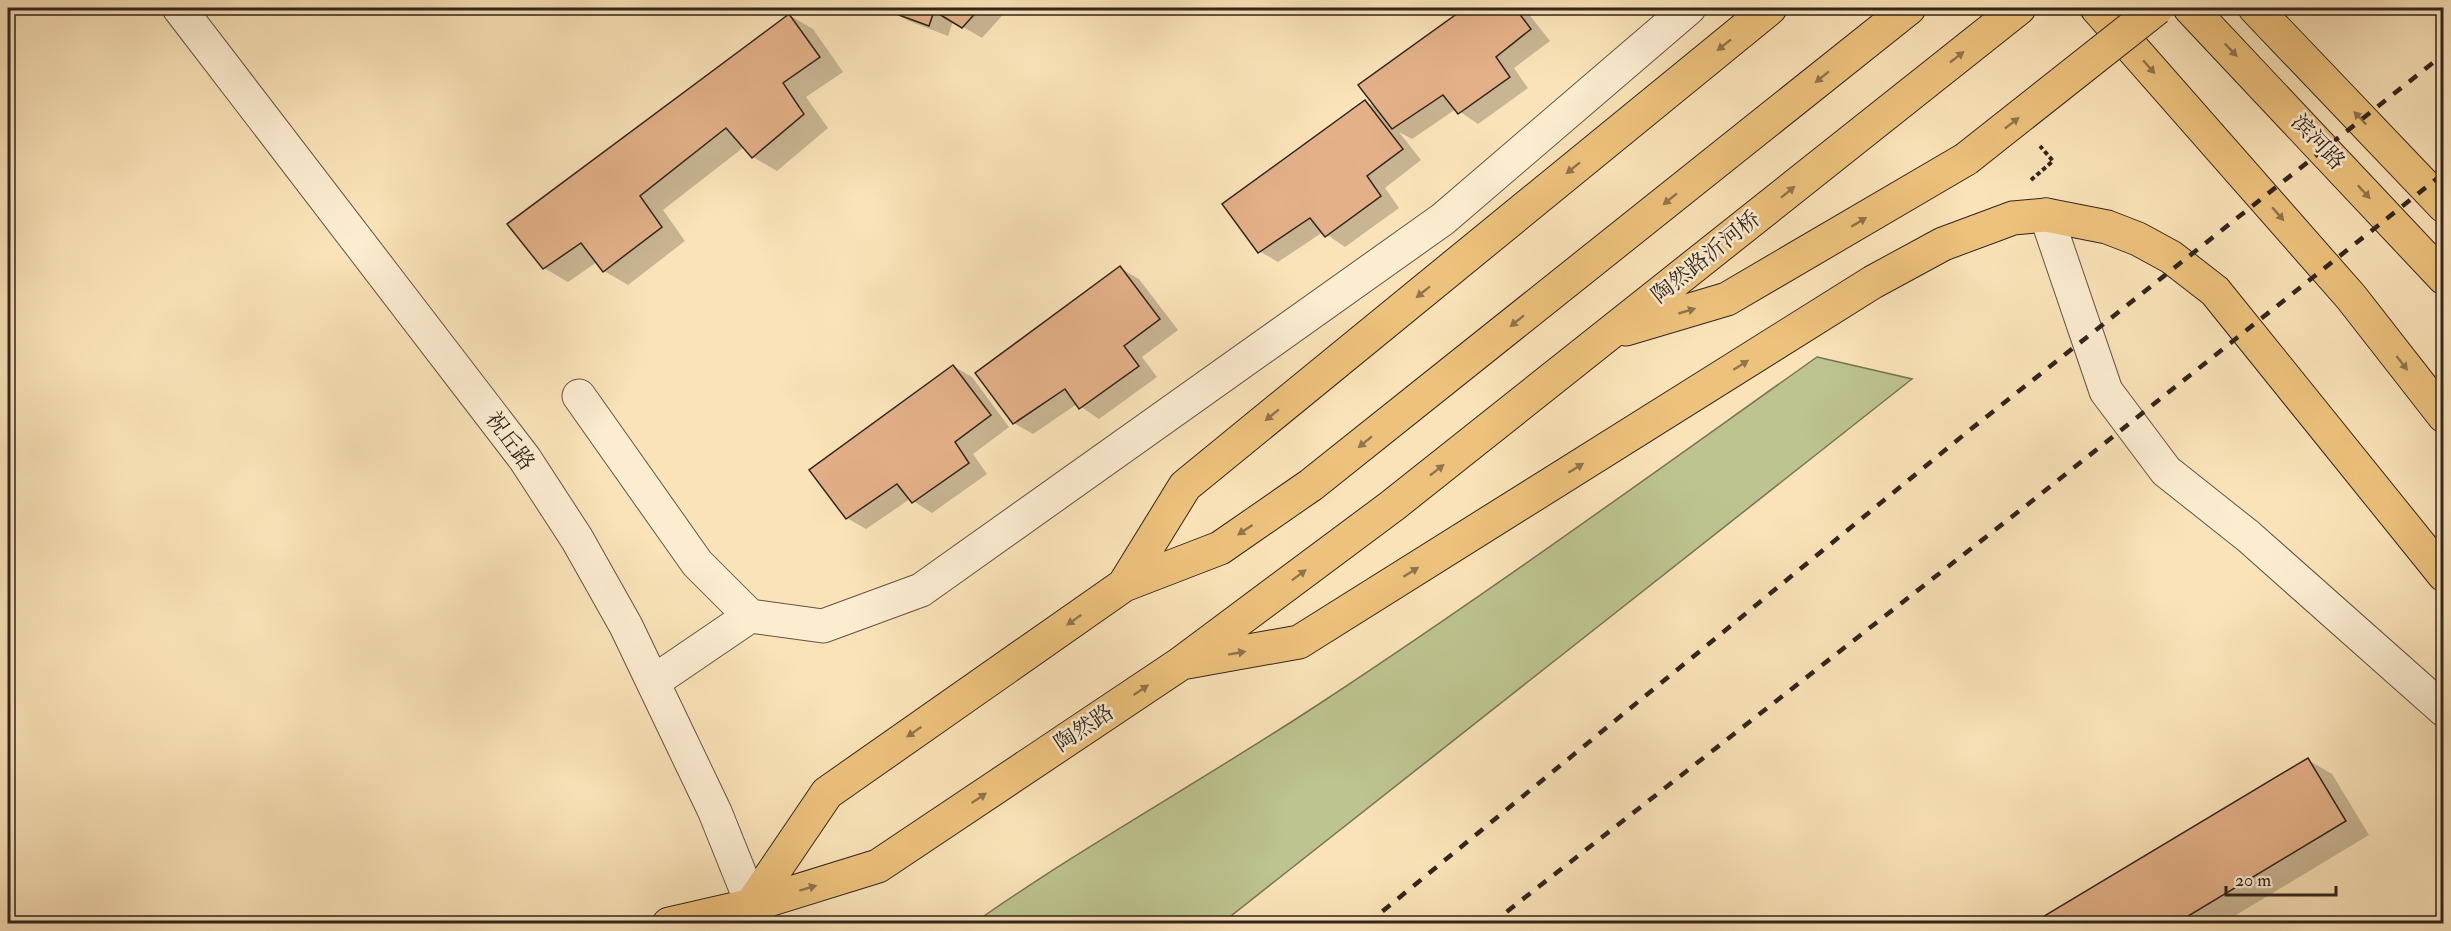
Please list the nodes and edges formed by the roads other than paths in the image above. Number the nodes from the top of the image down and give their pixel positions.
1 (179, 8) edge
2 (1689, 8) edge
3 (1770, 8) edge
4 (1909, 8) edge
5 (2019, 8) edge
6 (2097, 8) edge
7 (2157, 8) edge
8 (2190, 8) edge
9 (2255, 8) edge
10 (2436, 195) edge
11 (2046, 214) junction
12 (2444, 278) edge
13 (1610, 334) junction
14 (579, 396) dead end
15 (2444, 416) edge
16 (1392, 506) joint
17 (2444, 575) edge
18 (1124, 585) junction
19 (750, 616) junction
20 (1180, 664) junction
21 (653, 682) junction
22 (2444, 710) edge
23 (749, 918) edge
24 (669, 924) edge

1 - 21 street, 祝丘路
2 - 19 street
3 -> 18 main road
4 -> 18 main road
13 -> 5 main road, 陶然路沂河桥
6 -> 15 main road
13 -> 7 main road, bridge
8 -> 12 main road, 滨河路
10 -> 9 main road
11 - 17 main road
20 -> 11 main road
11 - 22 street
16 -> 13 main road, 陶然路沂河桥
14 - 19 street
20 -> 16 main road, 陶然路
18 -> 23 main road
19 - 21 street
23 -> 20 main road, 陶然路
21 - 23 street, 祝丘路
23 - 24 main road, 陶然路

